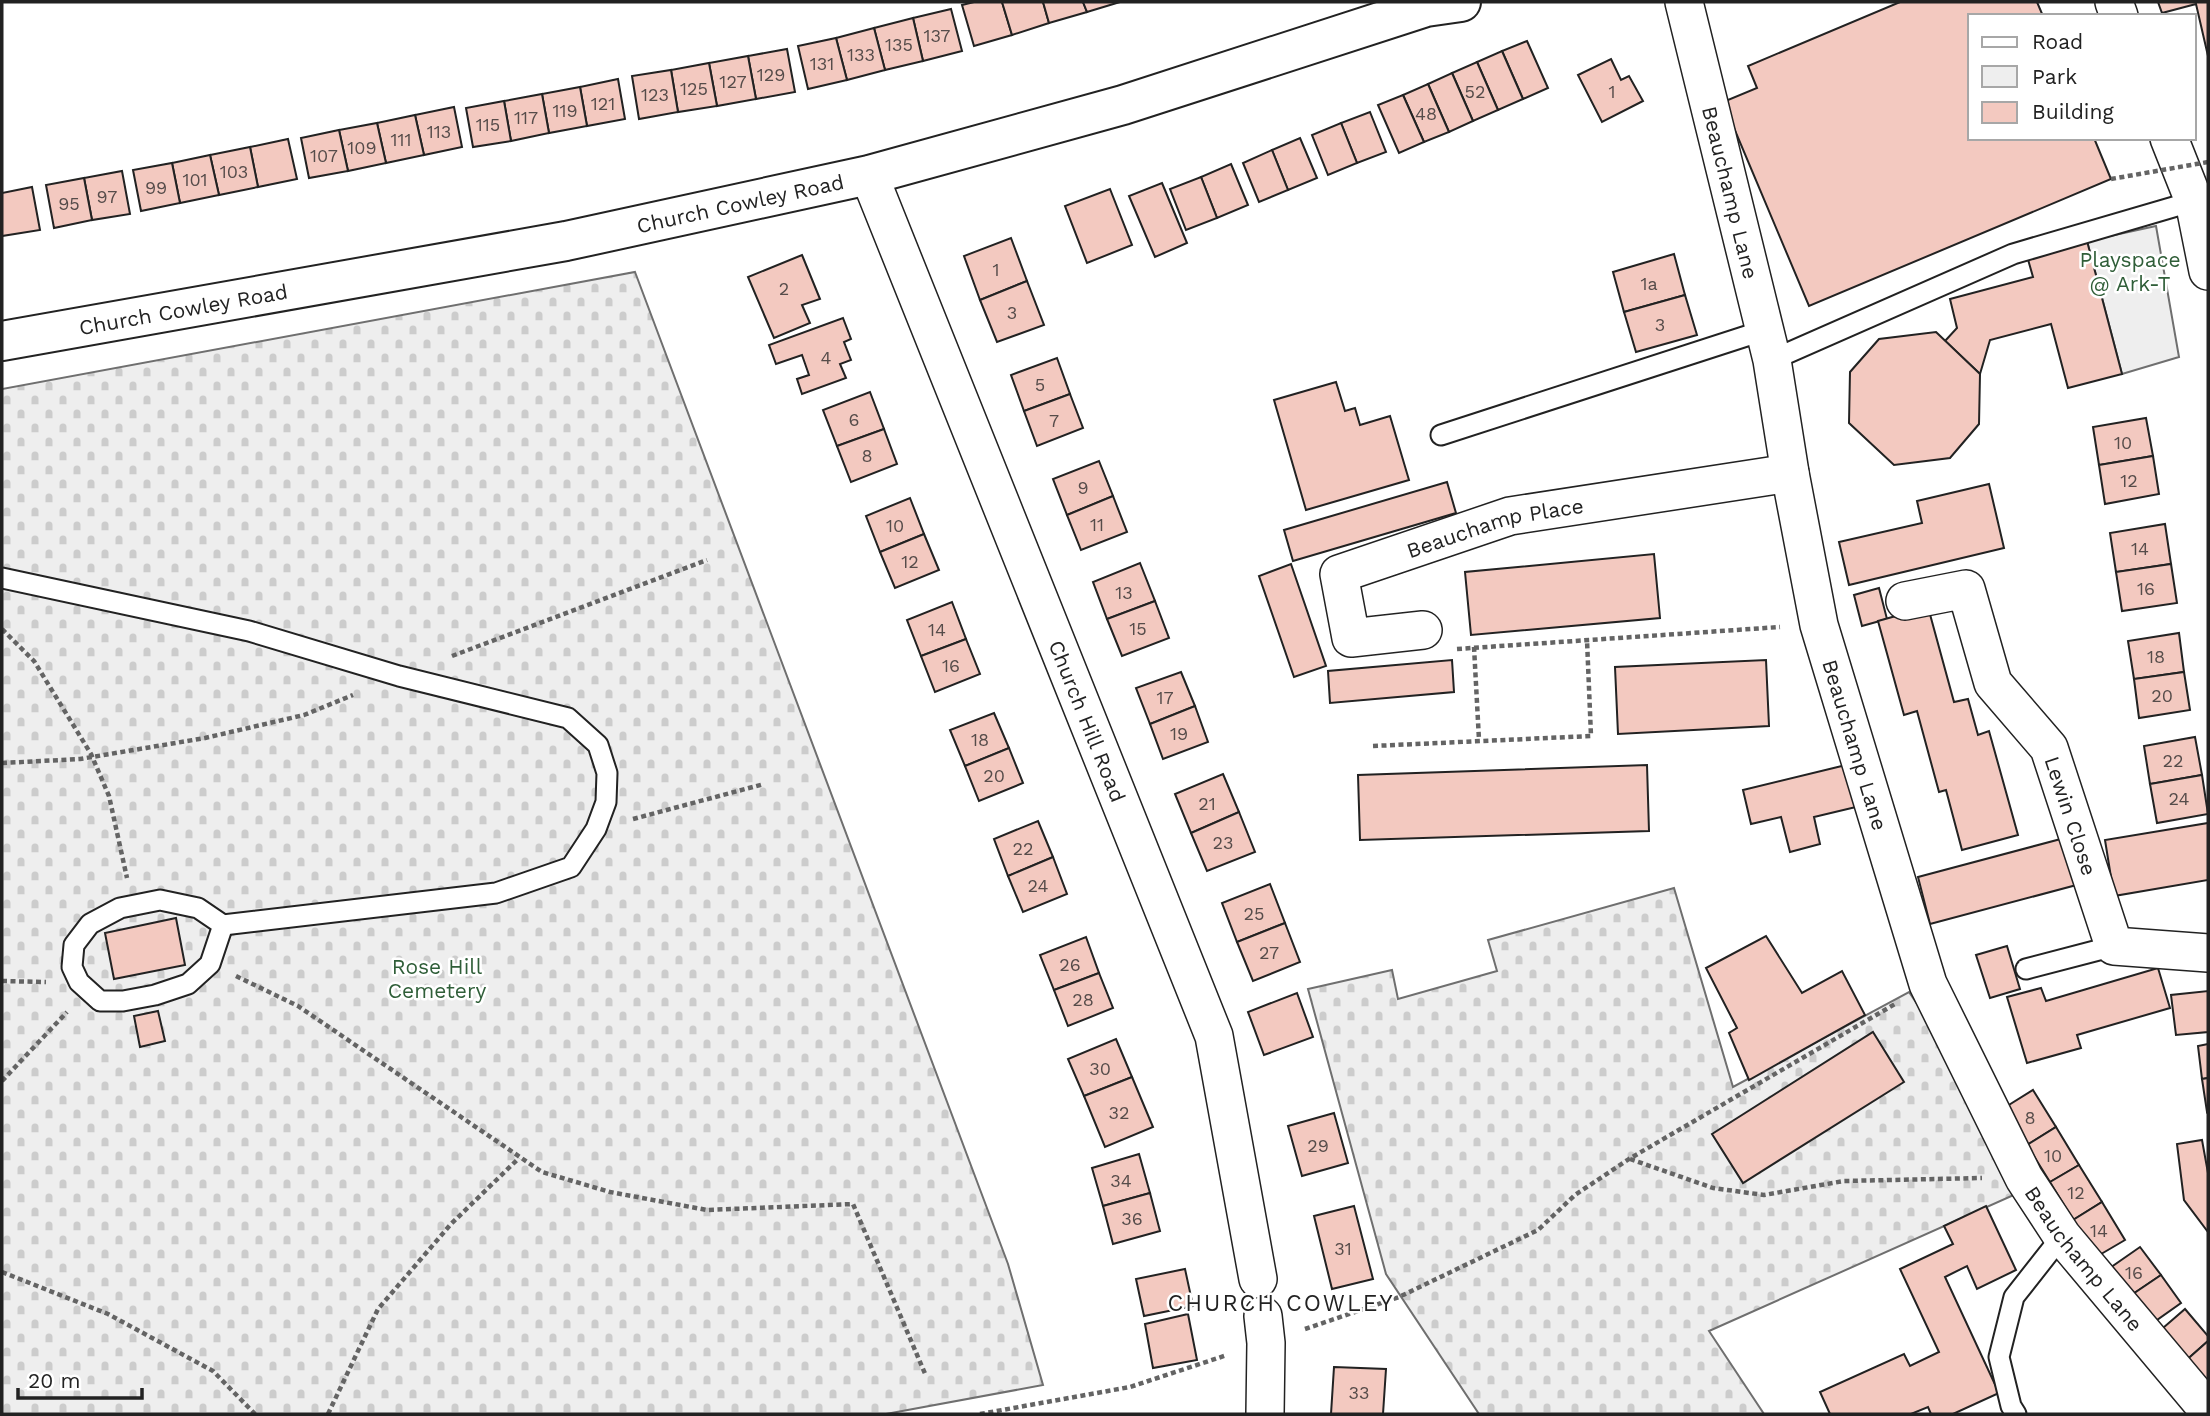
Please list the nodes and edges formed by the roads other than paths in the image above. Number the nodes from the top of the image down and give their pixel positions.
1 (1461, 2) edge
2 (1684, 2) edge
3 (2170, 140) edge
4 (869, 176) junction
5 (2194, 201) junction
6 (2208, 271) edge
7 (2, 341) edge
8 (1769, 345) junction
9 (1441, 435) dead end
10 (1790, 473) junction
11 (2, 578) edge
12 (1905, 601) dead end
13 (1423, 629) road end
14 (223, 925) junction
15 (2114, 946) junction
16 (2208, 953) edge
17 (2026, 969) dead end
18 (2062, 1236) junction
19 (1258, 1279) dead end
20 (1264, 1329) road end
21 (2208, 1410) edge
22 (1265, 1414) edge
23 (2017, 1414) edge

1 - 4 main road, Church Cowley Road
2 - 8 street, Beauchamp Lane
3 - 5 street
4 - 7 main road, Church Cowley Road
4 - 19 street, Church Hill Road
5 - 6 street
5 - 8 lane
8 - 9 lane
8 - 10 street, Beauchamp Lane
10 - 13 street, Beauchamp Place
10 - 18 street, Beauchamp Lane
11 - 14 lane
12 - 15 street, Lewin Close
14 - 14 lane
15 - 16 street
15 - 17 lane
18 - 21 street, Beauchamp Lane
18 - 23 lane
20 - 22 street

